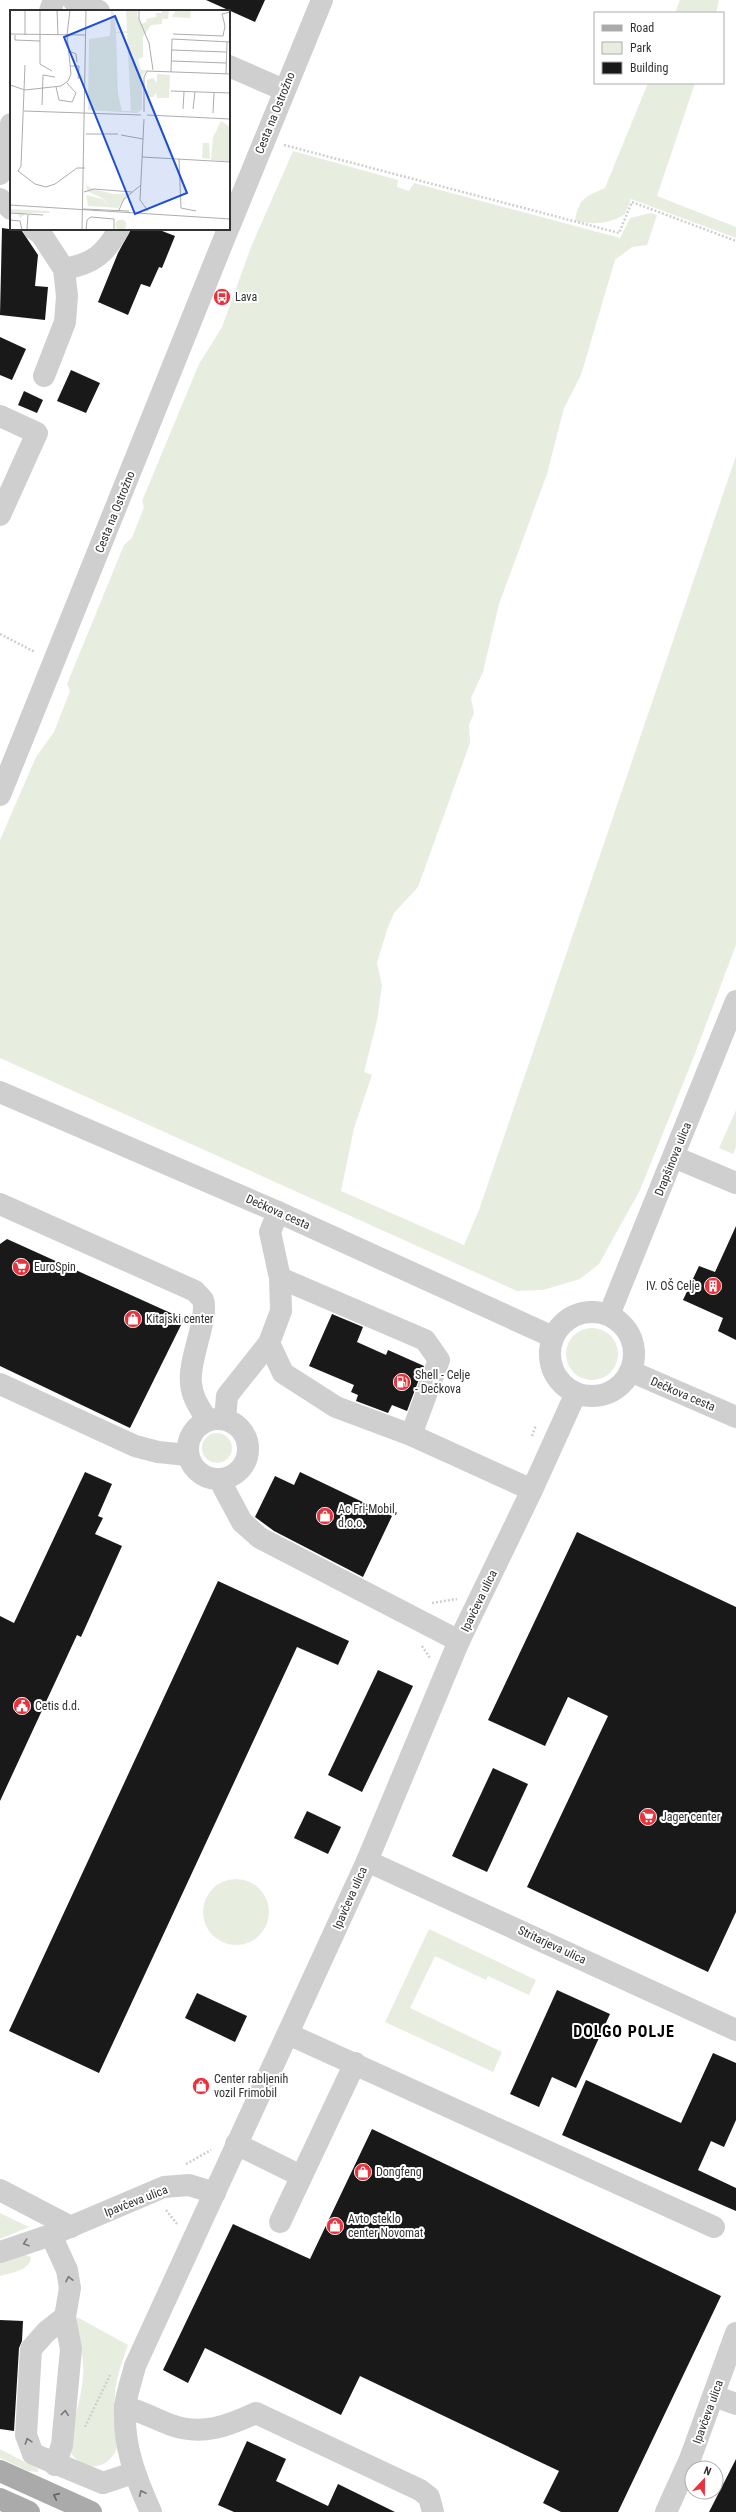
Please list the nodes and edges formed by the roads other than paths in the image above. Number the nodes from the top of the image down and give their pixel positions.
1 (54, 0) edge
2 (73, 0) edge
3 (322, 0) edge
4 (50, 10) edge
5 (96, 10) edge
6 (230, 66) edge
7 (284, 90) junction
8 (10, 133) edge
9 (0, 174) edge
10 (0, 199) edge
11 (10, 207) edge
12 (230, 225) edge
13 (35, 230) edge
14 (118, 230) edge
15 (228, 230) edge
16 (64, 269) junction
17 (44, 376) dead end
18 (0, 416) edge
19 (0, 515) edge
20 (0, 795) edge
21 (736, 1001) edge
22 (0, 1092) edge
23 (674, 1157) junction
24 (736, 1183) edge
25 (0, 1204) edge
26 (278, 1212) junction
27 (280, 1278) junction
28 (608, 1315) junction
29 (553, 1337) junction
30 (269, 1343) junction
31 (630, 1371) junction
32 (0, 1384) edge
33 (576, 1393) junction
34 (736, 1417) edge
35 (216, 1420) junction
36 (411, 1435) junction
37 (188, 1455) junction
38 (219, 1479) junction
39 (532, 1490) junction
40 (459, 1641) junction
41 (367, 1861) junction
42 (736, 2030) edge
43 (288, 2034) junction
44 (355, 2063) junction
45 (226, 2146) junction
46 (302, 2176) junction
47 (0, 2190) edge
48 (215, 2193) junction
49 (280, 2222) dead end
50 (714, 2227) dead end
51 (61, 2231) junction
52 (0, 2252) edge
53 (65, 2317) junction
54 (736, 2333) edge
55 (714, 2396) junction
56 (736, 2404) edge
57 (125, 2407) junction
58 (55, 2465) junction
59 (0, 2471) edge
60 (133, 2473) junction
61 (0, 2499) edge
62 (29, 2512) edge
63 (91, 2512) edge
64 (151, 2512) edge
65 (433, 2512) edge
66 (666, 2512) edge

1 - 4 street
2 - 5 street
3 - 7 street, Cesta na Ostrožno
6 - 7 street
7 - 12 street, Cesta na Ostrožno
8 - 9 street
10 - 11 street
13 - 16 street
14 - 16 street
15 - 20 street, Cesta na Ostrožno
16 - 17 street
18 - 19 street
21 - 23 street, Drapšinova ulica
22 - 26 street, Dečkova cesta
23 - 24 street
23 - 28 street, Drapšinova ulica
25 - 35 street
26 - 27 street
26 - 29 street, Dečkova cesta
27 - 30 street
27 - 36 street
28 - 29 street
28 - 31 street
29 - 33 street
30 - 35 street
30 - 36 street
31 - 33 street
31 - 34 street, Dečkova cesta
32 - 37 street
33 - 39 street, Ipavčeva ulica
35 - 37 street
35 - 38 street
36 - 39 street
37 - 38 street
38 - 40 street
39 - 40 street, Ipavčeva ulica
40 - 41 street, Ipavčeva ulica
41 - 42 street, Stritarjeva ulica
41 - 43 street, Ipavčeva ulica
43 - 44 street
43 - 45 street, Ipavčeva ulica
44 - 46 street
44 - 50 street
45 - 46 street
45 - 48 street, Ipavčeva ulica
46 - 49 street
47 - 51 street
48 - 51 street, Ipavčeva ulica
48 - 57 street
51 -> 52 street, Ipavčeva ulica
53 -> 51 street
58 -> 53 street
58 -> 53 street
54 - 55 street, Ipavčeva ulica
55 - 56 street
55 - 66 street, Ipavčeva ulica
57 - 60 street
57 - 65 street
58 - 60 street
63 -> 59 main road
64 -> 60 street
61 - 62 main road

